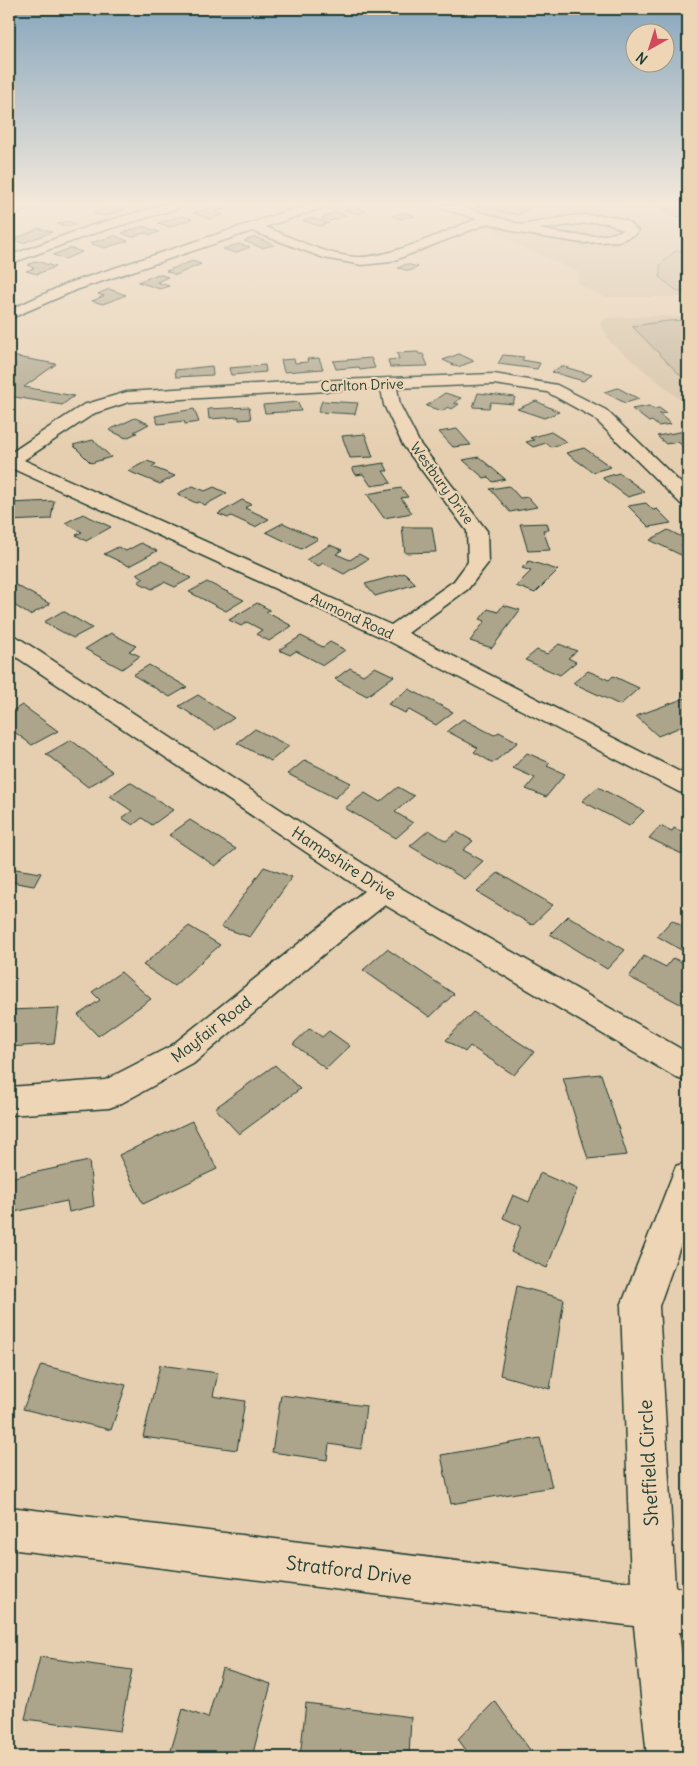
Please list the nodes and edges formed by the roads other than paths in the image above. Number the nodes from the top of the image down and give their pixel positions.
1 (70, 287) edge
2 (9, 315) edge
3 (388, 384) junction
4 (9, 461) edge
5 (688, 500) edge
6 (393, 634) junction
7 (9, 642) edge
8 (688, 786) edge
9 (384, 891) junction
10 (688, 1069) edge
11 (9, 1101) edge
12 (688, 1177) edge
13 (9, 1528) edge
14 (671, 1609) edge
15 (671, 1757) edge

1 - 2 street
3 - 4 street, Carlton Drive
3 - 5 street, Carlton Drive
3 - 6 street, Westbury Drive
4 - 6 street, Aumond Road
6 - 8 street, Aumond Road
7 - 9 street, Hampshire Drive
9 - 10 street, Hampshire Drive
9 - 11 street, Mayfair Road
12 - 14 street, Sheffield Circle
13 - 14 street, Stratford Drive
14 - 15 street, Sheffield Circle

